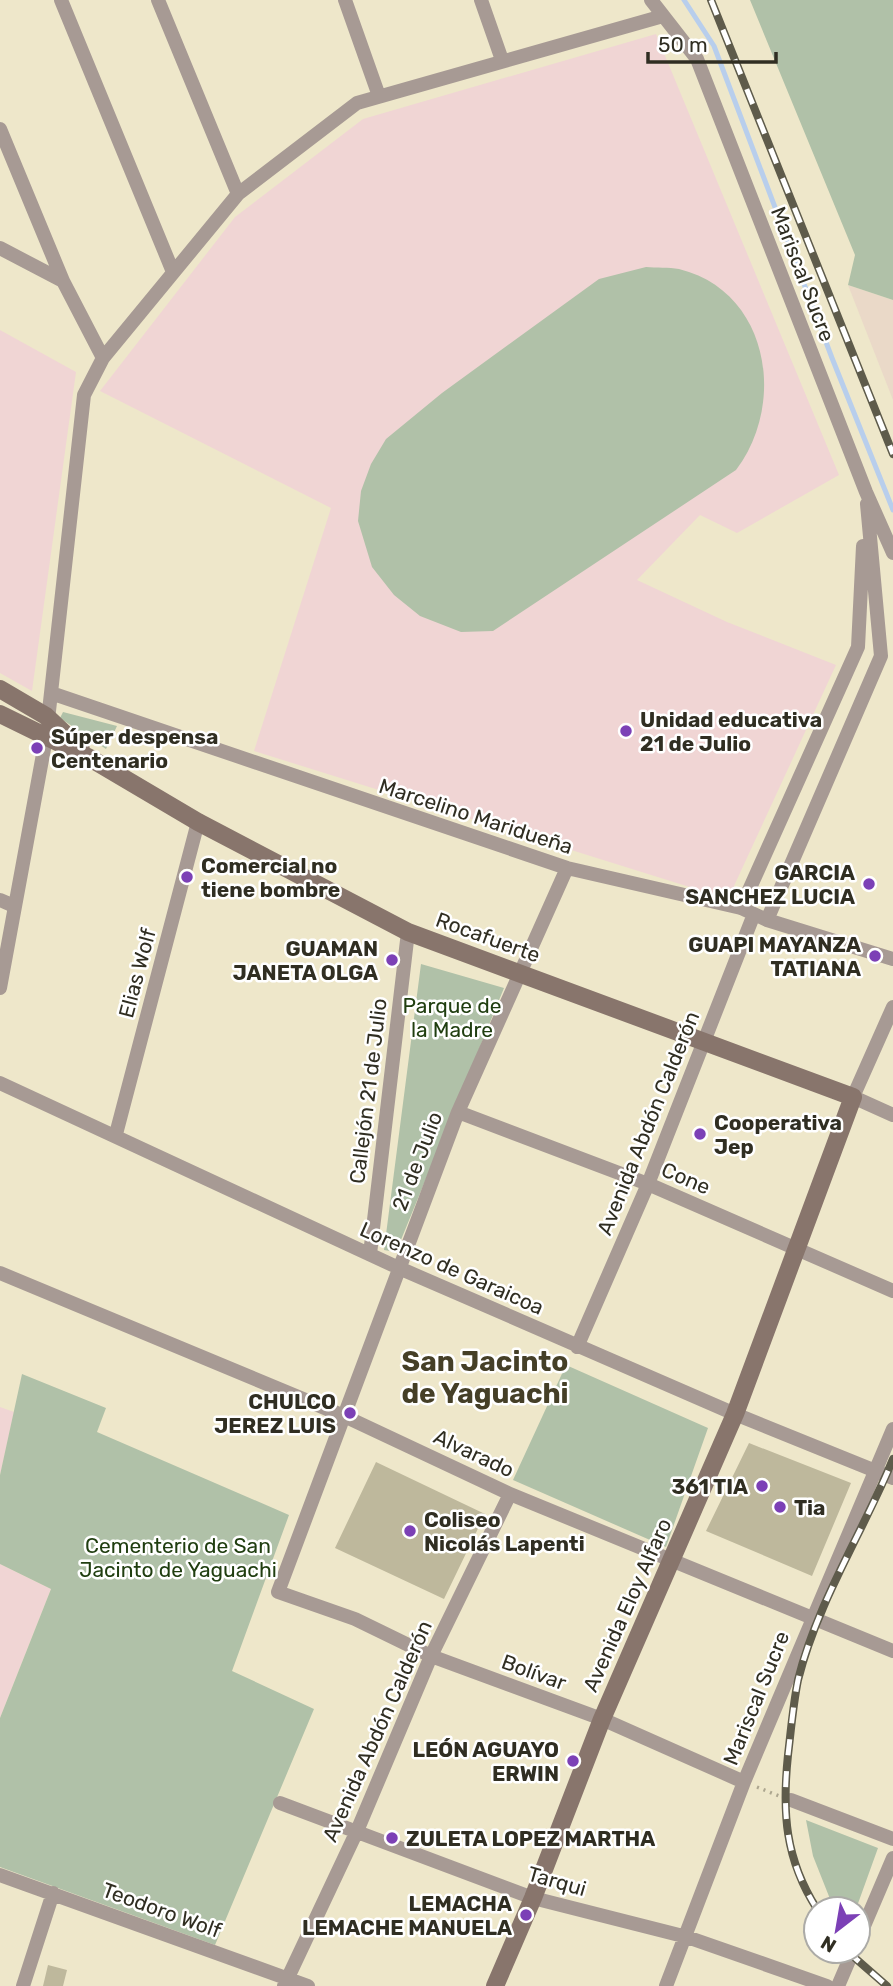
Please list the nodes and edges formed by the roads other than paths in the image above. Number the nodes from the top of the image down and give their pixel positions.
1 (61, 0) edge
2 (158, 0) edge
3 (345, 0) edge
4 (481, 0) edge
5 (651, 0) edge
6 (663, 16) junction
7 (502, 60) junction
8 (379, 96) junction
9 (0, 129) edge
10 (238, 194) junction
11 (0, 248) edge
12 (173, 272) junction
13 (63, 281) junction
14 (103, 358) junction
15 (866, 492) junction
16 (893, 553) edge
17 (886, 627) edge
18 (859, 633) junction
19 (0, 689) edge
20 (51, 693) junction
21 (0, 713) edge
22 (46, 716) junction
23 (46, 738) junction
24 (88, 757) junction
25 (198, 822) junction
26 (566, 868) junction
27 (0, 900) edge
28 (14, 906) junction
29 (754, 914) junction
30 (408, 932) junction
31 (893, 960) edge
32 (521, 974) junction
33 (0, 988) edge
34 (893, 1007) edge
35 (704, 1040) junction
36 (0, 1083) edge
37 (853, 1097) junction
38 (458, 1112) junction
39 (893, 1115) edge
40 (116, 1134) junction
41 (648, 1184) junction
42 (795, 1248) junction
43 (370, 1254) junction
44 (399, 1268) junction
45 (0, 1273) edge
46 (893, 1291) edge
47 (578, 1347) junction
48 (735, 1414) junction
49 (344, 1416) junction
50 (893, 1429) edge
51 (876, 1471) junction
52 (893, 1478) edge
53 (510, 1494) junction
54 (672, 1559) junction
55 (278, 1592) joint
56 (811, 1618) junction
57 (893, 1651) edge
58 (430, 1656) junction
59 (601, 1719) junction
60 (744, 1782) junction
61 (791, 1800) road end
62 (280, 1803) dead end
63 (357, 1830) junction
64 (893, 1839) edge
65 (893, 1858) edge
66 (0, 1875) edge
67 (53, 1893) junction
68 (533, 1898) junction
69 (872, 1907) edge
70 (687, 1937) junction
71 (847, 1965) edge
72 (286, 1982) edge
73 (23, 1986) edge
74 (309, 1986) edge
75 (495, 1986) edge
76 (666, 1986) edge
77 (827, 1986) edge
78 (838, 1986) edge

1 - 12 street
2 - 10 street
3 - 8 street
4 - 7 street
5 - 6 street, Mariscal Sucre
6 - 7 street
6 - 15 street, Mariscal Sucre
7 - 8 street
8 - 10 street
9 - 13 street
10 - 12 street
11 - 13 street
12 - 14 street
13 - 14 street
14 - 20 street
15 - 16 street, Mariscal Sucre
15 - 17 street, Avenida Abdón Calderón
15 - 18 street, Avenida Abdón Calderón
17 - 18 street
17 - 29 street, Avenida Abdón Calderón
18 - 29 street, Avenida Abdón Calderón
19 - 22 street, Rocafuerte
20 - 22 street
20 - 26 street, Marcelino Maridueña
21 - 23 street, Rocafuerte
22 - 23 street
22 - 24 street, Rocafuerte
23 - 24 street, Rocafuerte
23 - 28 street
24 - 25 street, Rocafuerte
25 - 30 street, Rocafuerte
25 - 40 street, Elias Wolf
26 - 29 street, Marcelino Maridueña
26 - 32 street, 21 de Julio
27 - 28 street
28 - 33 street
29 - 31 street, Marcelino Maridueña
29 - 35 street, Avenida Abdón Calderón
30 - 32 street, Rocafuerte
30 - 43 street, Callejón 21 de Julio
32 - 35 street, Rocafuerte
32 - 38 street, 21 de Julio
34 - 37 street, Avenida Eloy Alfaro
35 - 37 street, Rocafuerte
35 - 41 street, Avenida Abdón Calderón
36 - 40 street, Lorenzo de Garaicoa
37 - 39 street, Rocafuerte
37 - 42 street, Avenida Eloy Alfaro
38 - 41 street, Cone
38 - 44 street, 21 de Julio
40 - 43 street, Lorenzo de Garaicoa
41 - 42 street, Cone
41 - 47 street, Avenida Abdón Calderón
42 - 46 street, Cone
42 - 48 street, Avenida Eloy Alfaro
43 - 44 street, Lorenzo de Garaicoa
44 - 47 street, Lorenzo de Garaicoa
44 - 49 street, 21 de Julio
45 - 49 street, Alvarado
47 - 48 street, Lorenzo de Garaicoa
48 - 51 street, Lorenzo de Garaicoa
48 - 54 street, Avenida Eloy Alfaro
49 - 53 street, Alvarado
49 - 55 street, 21 de Julio
50 - 51 street, Mariscal Sucre
51 - 52 street, Lorenzo de Garaicoa
51 - 56 street, Mariscal Sucre
53 - 54 street, Alvarado
53 - 58 street, Avenida Abdón Calderón
54 - 56 street, Alvarado
54 - 59 street, Avenida Eloy Alfaro
55 - 58 street, Bolívar
56 - 57 street, Alvarado
56 - 60 street, Mariscal Sucre
58 - 59 street, Bolívar
58 - 63 street, Avenida Abdón Calderón
59 - 60 street, Bolívar
59 - 68 street, Avenida Eloy Alfaro
60 - 70 street, Mariscal Sucre
61 - 64 street
62 - 63 street, Tarqui
63 - 68 street, Tarqui
63 - 72 street, Avenida Abdón Calderón
65 - 69 street
66 - 67 street, Teodoro Wolf
67 - 72 street, Teodoro Wolf
67 - 73 street
68 - 70 street, Tarqui
68 - 75 street, Avenida Eloy Alfaro
70 - 76 street, Mariscal Sucre
70 - 77 street, Tarqui
71 - 78 street
72 - 74 street, Teodoro Wolf

